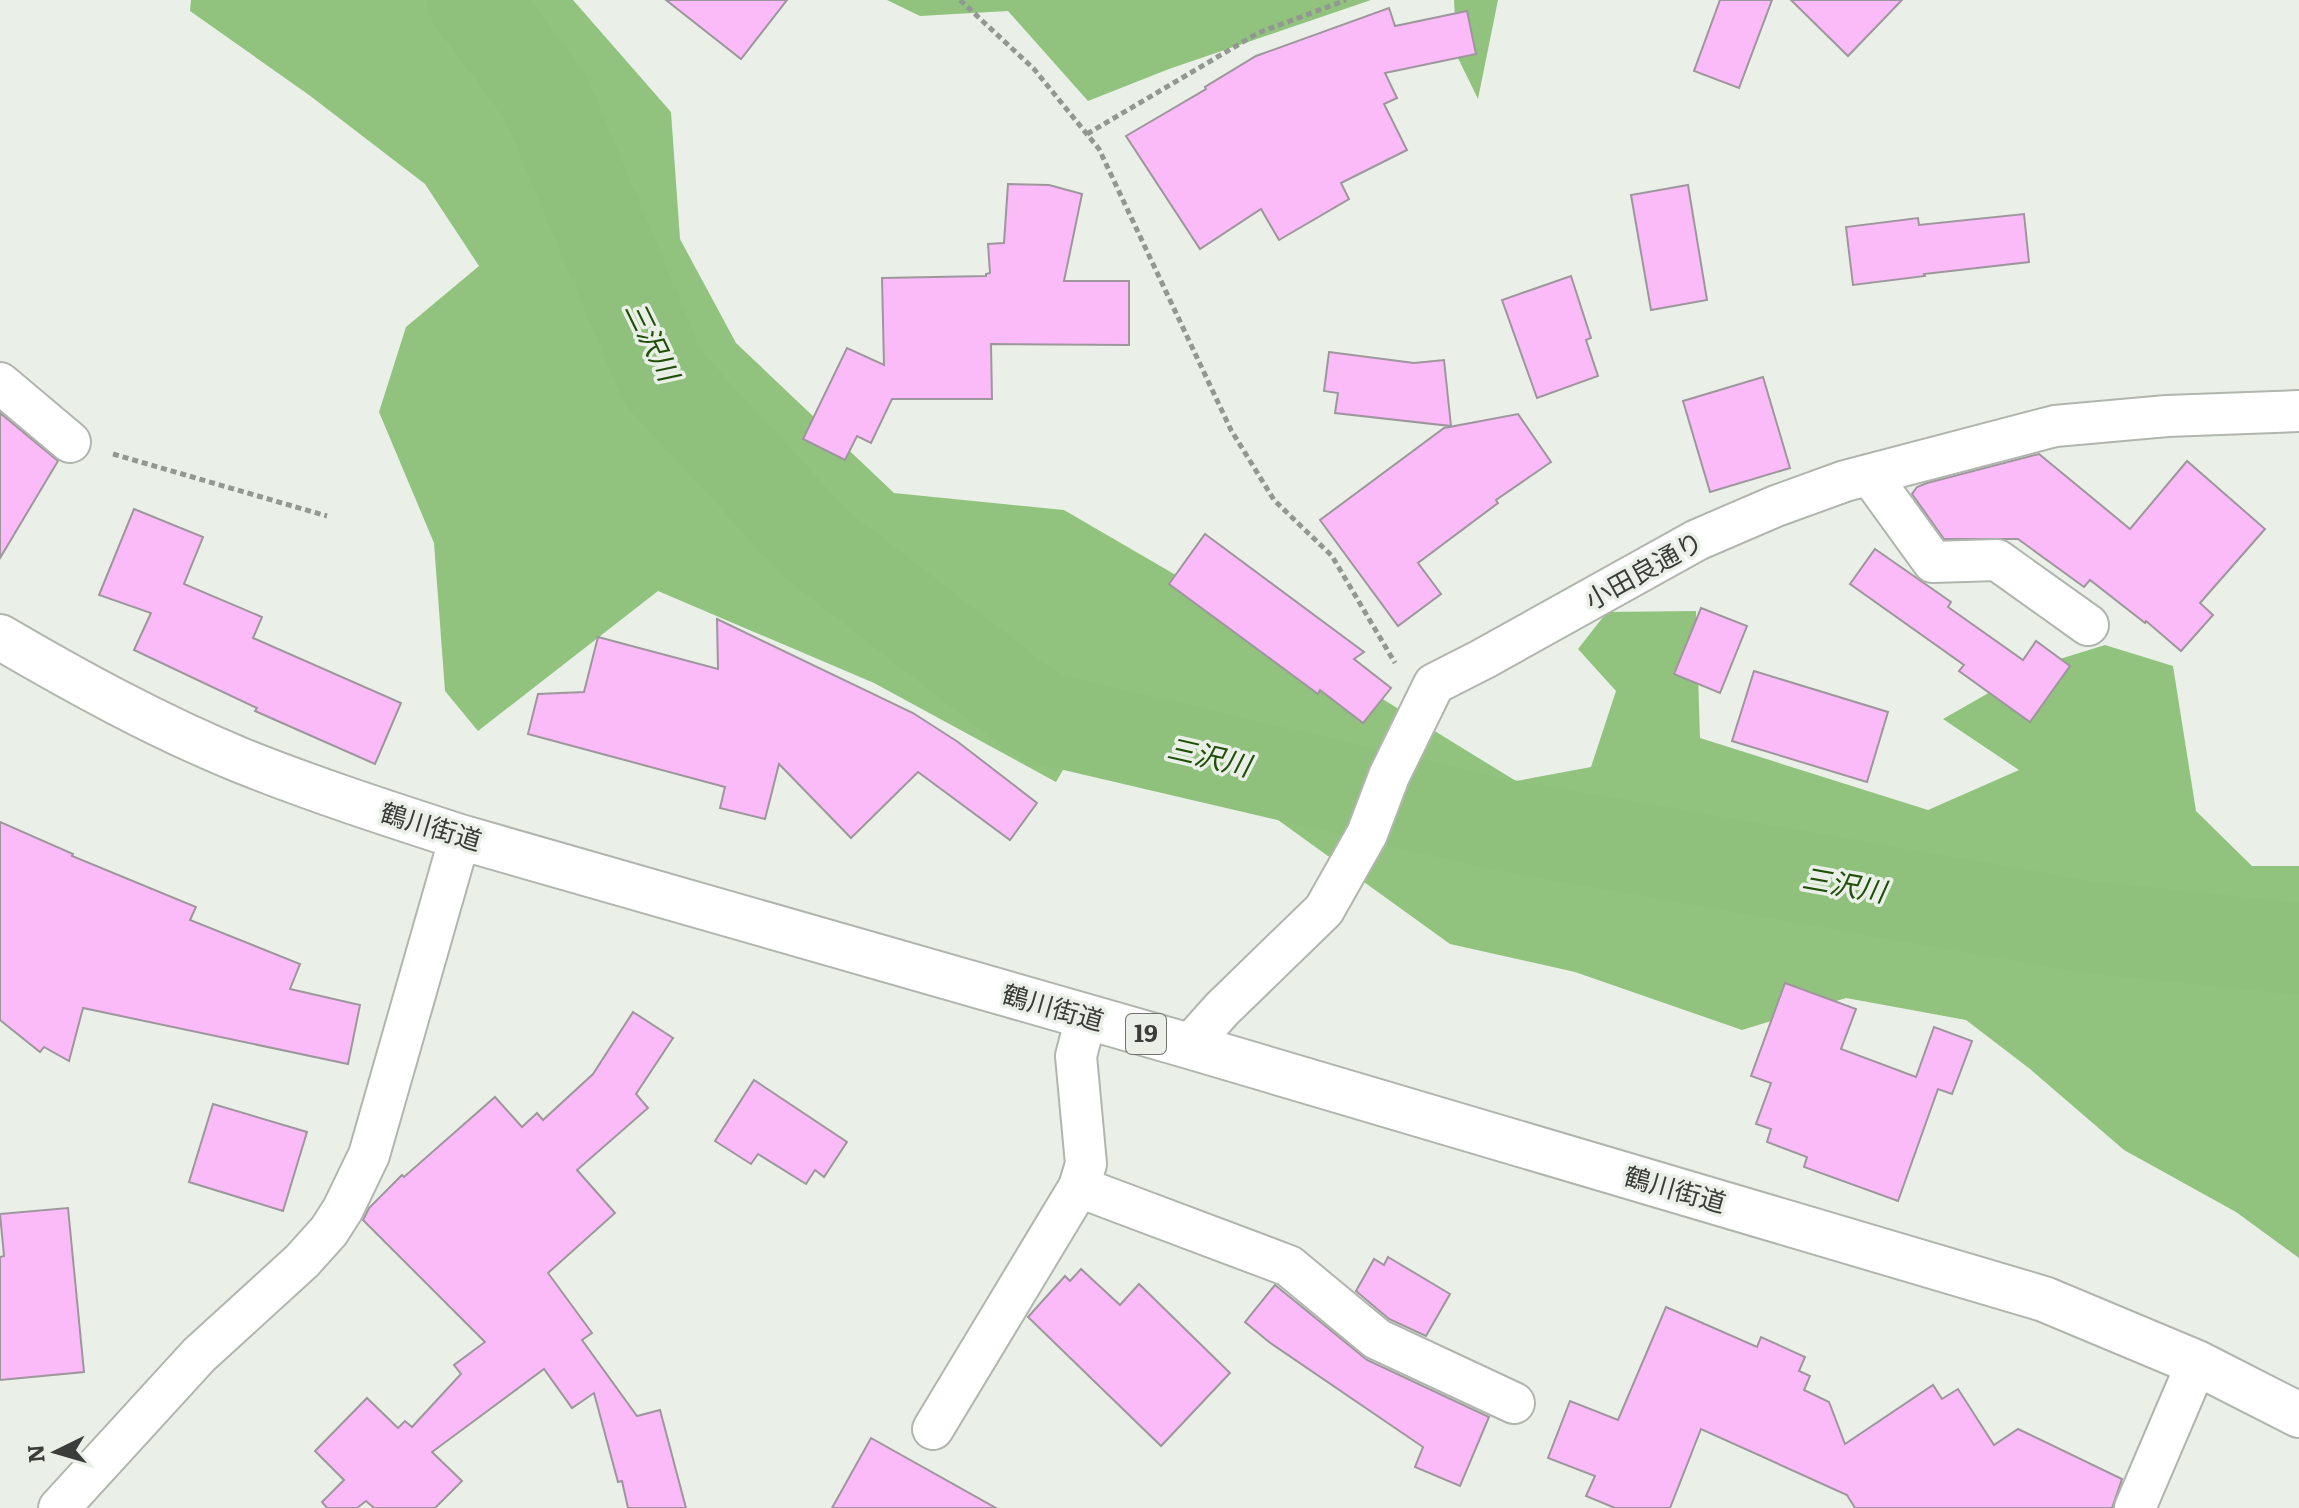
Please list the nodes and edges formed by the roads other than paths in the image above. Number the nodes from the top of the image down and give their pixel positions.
1 (0, 383) edge
2 (2299, 411) edge
3 (70, 442) road end
4 (1870, 475) junction
5 (2088, 625) dead end
6 (0, 637) edge
7 (460, 837) junction
8 (1086, 1018) junction
9 (1189, 1046) junction
10 (1079, 1187) junction
11 (2197, 1363) junction
12 (1514, 1403) dead end
13 (2299, 1415) edge
14 (933, 1429) dead end
15 (59, 1508) edge
16 (2135, 1508) edge

1 - 3 street
2 - 4 street, 小田良通り
4 - 5 street
4 - 9 street, 小田良通り
6 - 7 main road, 鶴川街道 / 19
7 - 8 main road, 鶴川街道 / 19
7 - 15 street
8 - 9 main road, 鶴川街道 / 19
8 - 10 street
9 - 11 main road, 鶴川街道 / 19
10 - 12 street
10 - 14 street
11 - 13 main road, 鶴川街道 / 19
11 - 16 street

